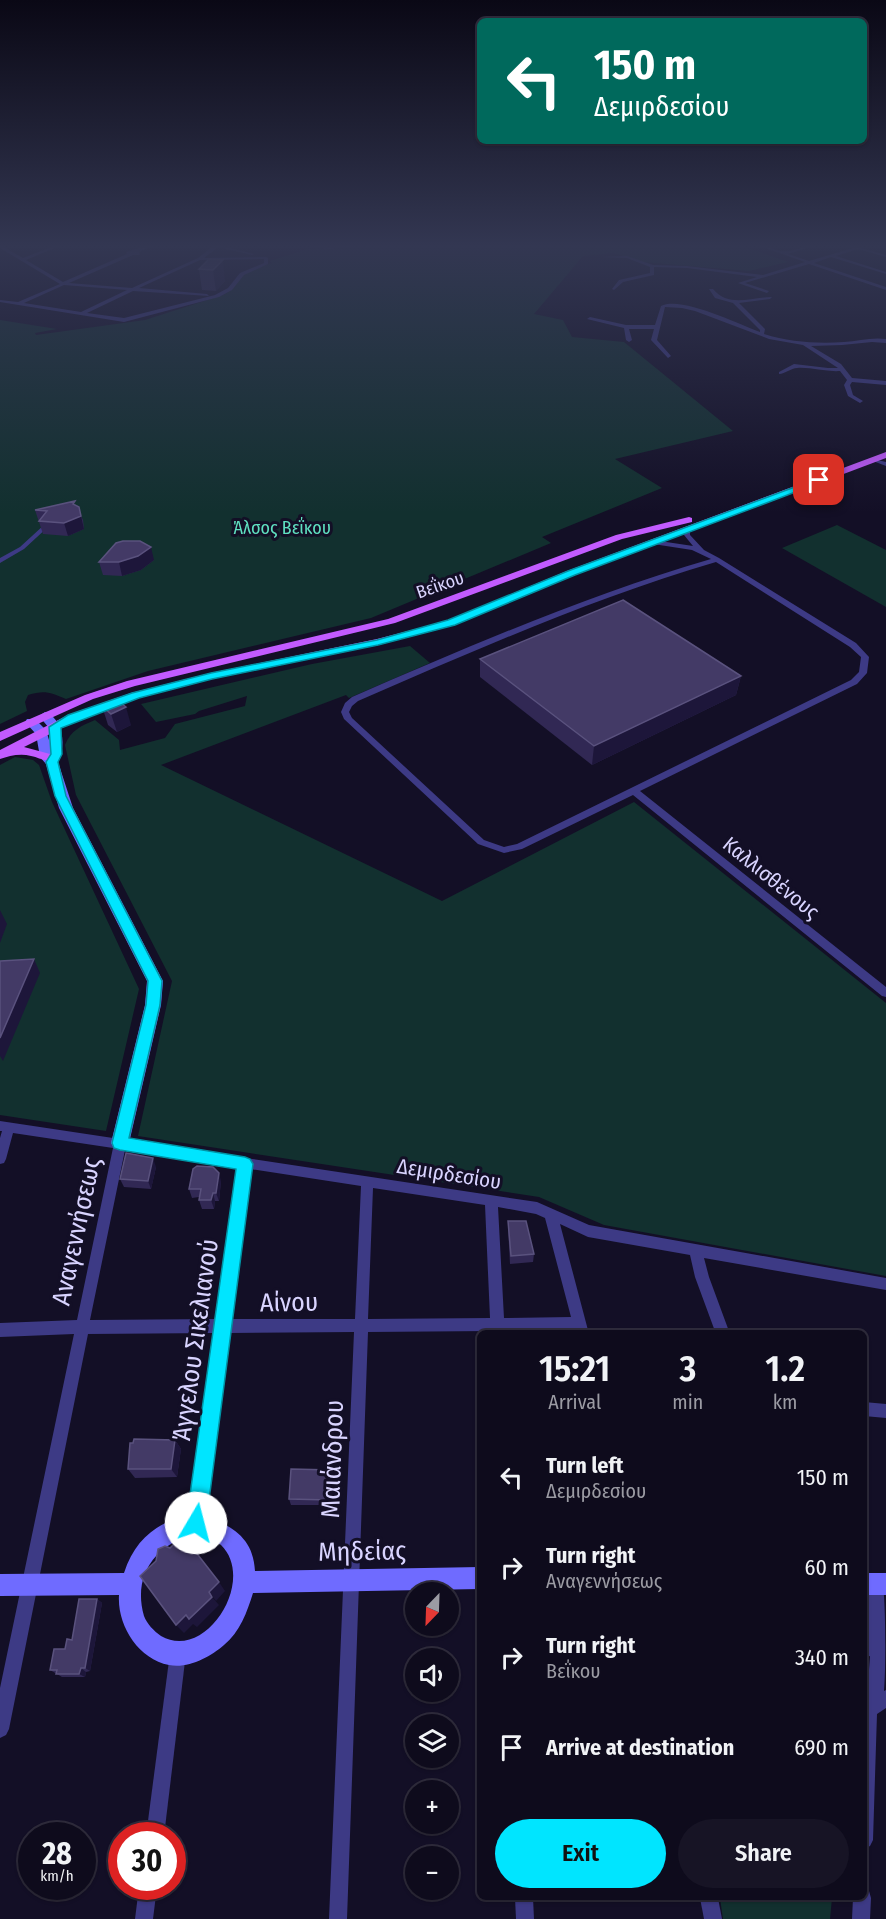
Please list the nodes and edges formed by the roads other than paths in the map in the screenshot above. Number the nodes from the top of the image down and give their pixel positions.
1 (627, 334) edge
2 (655, 334) edge
3 (762, 334) edge
4 (886, 334) edge
5 (878, 339) junction
6 (628, 340) dead end
7 (886, 341) edge
8 (805, 344) junction
9 (668, 356) dead end
10 (842, 369) junction
11 (781, 373) dead end
12 (850, 380) junction
13 (886, 383) edge
14 (860, 401) dead end
15 (886, 448) edge
16 (883, 460) edge
17 (46, 526) edge
18 (688, 530) junction
19 (653, 542) junction
20 (702, 550) junction
21 (717, 559) junction
22 (0, 561) edge
23 (45, 716) junction
24 (31, 722) junction
25 (55, 727) junction
26 (42, 733) junction
27 (0, 737) edge
28 (1, 754) edge
29 (49, 759) junction
30 (634, 791) junction
31 (886, 993) edge
32 (4, 1127) edge
33 (120, 1143) junction
34 (0, 1159) edge
35 (245, 1164) junction
36 (367, 1182) junction
37 (491, 1200) junction
38 (551, 1215) junction
39 (696, 1252) junction
40 (886, 1284) edge
41 (361, 1325) junction
42 (82, 1327) junction
43 (223, 1327) junction
44 (581, 1329) edge
45 (0, 1330) edge
46 (498, 1330) edge
47 (722, 1330) edge
48 (867, 1409) edge
49 (886, 1411) edge
50 (196, 1523) junction
51 (477, 1578) edge
52 (351, 1580) junction
53 (246, 1582) junction
54 (30, 1584) junction
55 (132, 1584) junction
56 (0, 1585) edge
57 (878, 1587) edge
58 (867, 1606) edge
59 (178, 1653) junction
60 (886, 1698) edge
61 (867, 1703) edge
62 (869, 1711) junction
63 (0, 1730) edge
64 (867, 1763) edge
65 (157, 1822) edge
66 (146, 1900) edge
67 (524, 1900) edge
68 (709, 1900) edge
69 (862, 1900) edge
70 (144, 1919) edge
71 (338, 1919) edge
72 (525, 1919) edge
73 (713, 1919) edge
74 (861, 1919) edge

1 - 6 street
2 - 9 street
3 - 8 street
4 - 5 street
5 - 7 street
5 - 8 street
8 - 10 street
10 - 11 street
10 - 12 street
12 - 13 street
12 - 14 street
15 - 23 main road, Βεΐκου
16 - 18 main road, Βεΐκου
17 - 22 street
18 - 19 main road, Βεΐκου
18 - 20 street
19 - 20 street
19 - 25 main road, Βεΐκου
20 - 21 street
21 - 30 street
21 - 30 street
23 - 24 main road, Βεΐκου
23 - 25 street
24 - 26 street
24 - 27 main road, Βεΐκου
25 - 26 main road, Βεΐκου
25 - 29 street, Αναγεννήσεως
26 - 28 main road, Βεΐκου
26 - 29 street, Αναγεννήσεως
28 - 29 main road
29 - 33 street, Αναγεννήσεως
30 - 31 street, Καλλισθένους
32 - 33 street, Δεμιρδεσίου
32 - 34 street
33 - 35 street, Δεμιρδεσίου
33 - 42 street, Αναγεννήσεως
35 - 36 street, Δεμιρδεσίου
35 - 43 street, Άγγελου Σικελιανού
36 - 37 street, Δεμιρδεσίου
36 - 41 street, Μαιάνδρου
37 - 38 street, Δεμιρδεσίου
37 - 46 street
38 - 39 street, Δεμιρδεσίου
38 - 44 street
39 - 40 street, Δεμιρδεσίου
39 - 47 street
41 - 43 street, Αίνου
41 - 46 street, Αίνου
41 - 52 street, Μαιάνδρου
42 - 43 street, Αίνου
42 - 45 street, Αίνου
42 - 54 street, Αναγεννήσεως
43 - 50 street, Άγγελου Σικελιανού
44 - 46 street, Αίνου
48 - 49 street
50 - 53 street
50 - 55 street
51 - 52 street, Μηδείας
52 - 53 street, Μηδείας
52 - 71 street, Μαιάνδρου
53 - 59 street
54 - 55 street
54 - 56 street
54 - 63 street, Αναγεννήσεως
55 - 59 street
57 - 58 street
57 - 62 street
59 - 65 street
60 - 62 street
61 - 62 street
62 - 64 street
66 - 70 street
67 - 72 street
68 - 73 street
69 - 74 street

